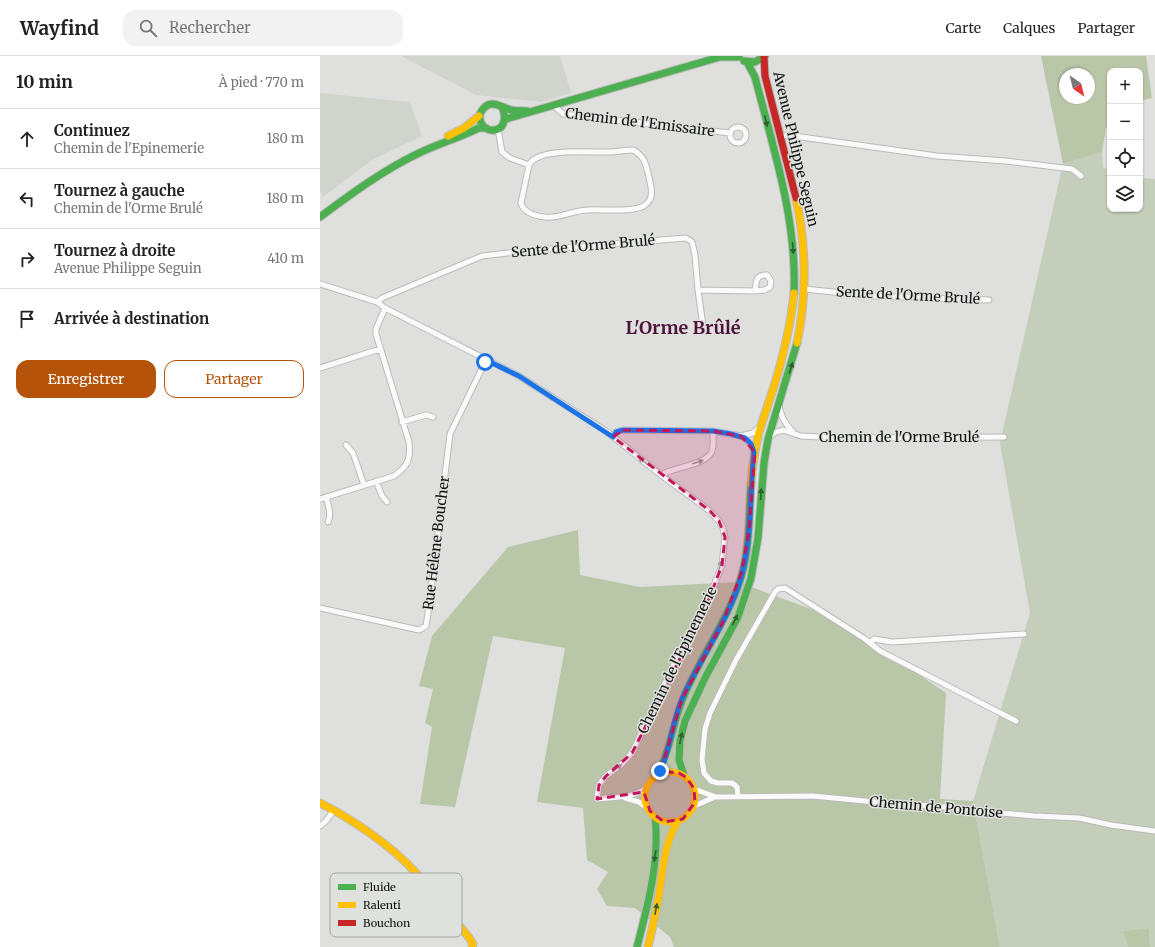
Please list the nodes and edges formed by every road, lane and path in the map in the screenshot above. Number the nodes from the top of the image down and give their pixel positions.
1 (715, 56) edge
2 (739, 57) edge
3 (765, 57) edge
4 (705, 61) junction
5 (747, 62) junction
6 (553, 105) junction
7 (502, 107) junction
8 (529, 112) junction
9 (479, 116) junction
10 (506, 119) junction
11 (486, 128) junction
12 (498, 129) junction
13 (730, 133) dead end
14 (780, 137) junction
15 (529, 165) junction
16 (1082, 176) dead end
17 (320, 212) edge
18 (320, 217) edge
19 (320, 284) edge
20 (804, 289) junction
21 (698, 290) junction
22 (755, 291) dead end
23 (989, 300) dead end
24 (377, 302) junction
25 (386, 308) junction
26 (703, 326) dead end
27 (380, 349) junction
28 (486, 360) junction
29 (320, 368) edge
30 (779, 404) junction
31 (433, 417) dead end
32 (402, 422) junction
33 (761, 425) junction
34 (713, 431) junction
35 (793, 433) junction
36 (741, 436) junction
37 (613, 437) junction
38 (1004, 437) dead end
39 (768, 438) junction
40 (346, 445) dead end
41 (754, 452) junction
42 (661, 475) junction
43 (376, 481) junction
44 (364, 485) junction
45 (326, 497) junction
46 (320, 499) edge
47 (387, 502) dead end
48 (328, 522) dead end
49 (320, 608) edge
50 (1024, 634) dead end
51 (870, 643) junction
52 (1016, 721) dead end
53 (684, 775) junction
54 (657, 776) junction
55 (647, 788) junction
56 (694, 789) junction
57 (738, 796) junction
58 (622, 797) junction
59 (716, 797) junction
60 (320, 804) edge
61 (694, 806) junction
62 (648, 808) junction
63 (334, 810) junction
64 (655, 818) junction
65 (678, 821) junction
66 (320, 826) edge
67 (1155, 831) edge
68 (416, 873) edge
69 (462, 929) edge
70 (472, 947) edge
71 (637, 947) edge
72 (648, 947) edge

1 - 4 main road
2 - 4 main road
2 - 5 main road
3 - 5 main road
3 - 14 main road, Avenue Philippe Seguin
4 - 6 main road
5 -> 33 main road, Avenue Philippe Seguin
6 - 8 main road
6 - 13 street, Chemin de l'Emissaire
7 - 8 main road
7 - 9 main road
7 - 10 main road
8 - 10 main road
9 - 11 main road
9 - 17 main road
10 - 12 main road
11 - 12 main road
11 - 18 main road
12 - 15 street
14 - 16 street
14 - 20 main road, Avenue Philippe Seguin
15 - 15 street
19 - 24 street, Chemin de l'Epinemerie
20 - 23 street, Sente de l'Orme Brulé
30 -> 20 main road, Avenue Philippe Seguin
21 - 22 street
21 - 24 street, Sente de l'Orme Brulé
21 - 26 street, Sente de l'Orme Brulé
24 - 25 street, Chemin de l'Epinemerie
25 - 27 street
25 - 28 street, Chemin de l'Epinemerie
27 - 29 street
27 - 32 street
28 - 37 street, Chemin de l'Epinemerie
28 - 49 street, Rue Hélène Boucher
30 - 35 street
30 - 39 main road, Avenue Philippe Seguin
31 - 32 street
32 - 43 street
33 - 36 street
33 - 41 main road, Avenue Philippe Seguin
34 - 36 street
34 - 37 street
42 -> 34 street
35 - 38 street, Chemin de l'Orme Brulé
35 - 39 street, Chemin de l'Orme Brulé
36 - 41 street
42 -> 37 street, Chemin de l'Epinemerie
53 -> 39 main road, Avenue Philippe Seguin
40 - 44 street
41 - 54 main road, Avenue Philippe Seguin
58 -> 42 street, Chemin de l'Epinemerie
43 - 44 street
43 - 47 street
44 - 45 street
45 - 46 street
45 - 48 street
50 - 51 street
51 - 52 street
51 - 57 street
53 - 54 main road
53 - 56 main road
54 - 55 main road
55 - 58 street
55 - 62 main road
56 - 59 street, Chemin de Pontoise
56 - 61 main road
57 - 59 street, Chemin de Pontoise
57 - 67 street, Chemin de Pontoise
58 - 62 street
59 - 61 street, Chemin de Pontoise
60 - 63 main road
61 - 65 main road
62 - 64 main road
63 - 66 street
63 - 68 main road
64 - 65 main road
64 -> 71 main road
72 -> 65 main road
69 - 70 main road

